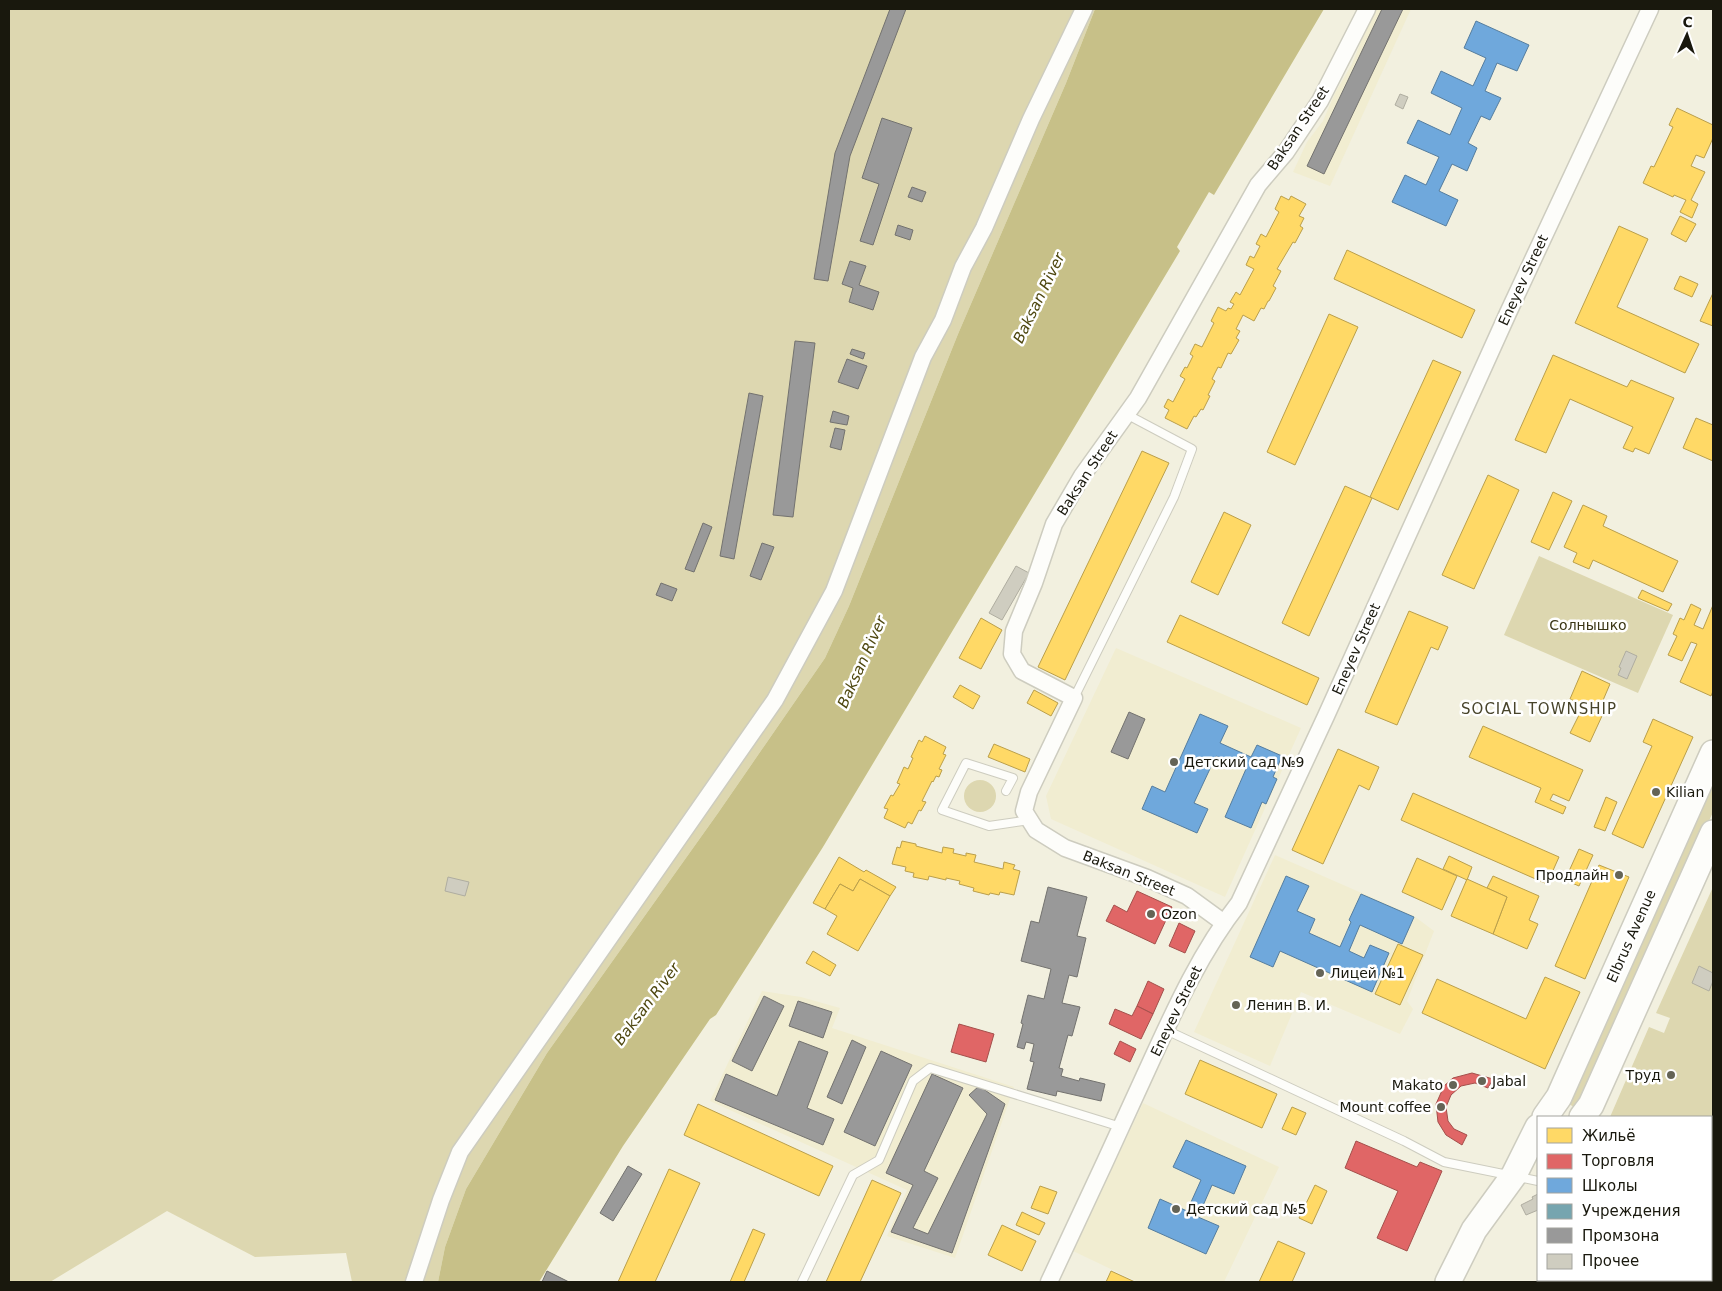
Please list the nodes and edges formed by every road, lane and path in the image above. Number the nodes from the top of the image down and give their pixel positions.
1 (1084, 9) edge
2 (1367, 9) edge
3 (1650, 9) edge
4 (1126, 414) junction
5 (1074, 698) junction
6 (1713, 753) edge
7 (1006, 792) dead end
8 (1030, 820) junction
9 (1713, 833) edge
10 (1224, 923) junction
11 (1166, 1030) junction
12 (1552, 1107) edge
13 (1584, 1114) edge
14 (1121, 1127) junction
15 (1537, 1129) edge
16 (1537, 1161) edge
17 (1514, 1175) junction
18 (1537, 1181) edge
19 (414, 1282) edge
20 (802, 1282) edge
21 (1050, 1282) edge
22 (1448, 1282) edge

1 - 19 street
2 - 4 street, Baksan Street
3 - 10 street, Eneyev Street
4 - 5 street, Baksan Street
4 - 5 lane
5 - 8 street
6 - 12 main road, Elbrus Avenue
7 - 8 lane
8 - 10 street, Baksan Street
9 - 13 main road
10 - 11 street, Eneyev Street
11 - 14 street, Eneyev Street
11 - 17 lane
12 - 13 main road
14 - 20 lane
14 - 21 street, Eneyev Street
15 - 17 main road
16 - 17 main road
17 - 18 lane
17 - 22 main road

